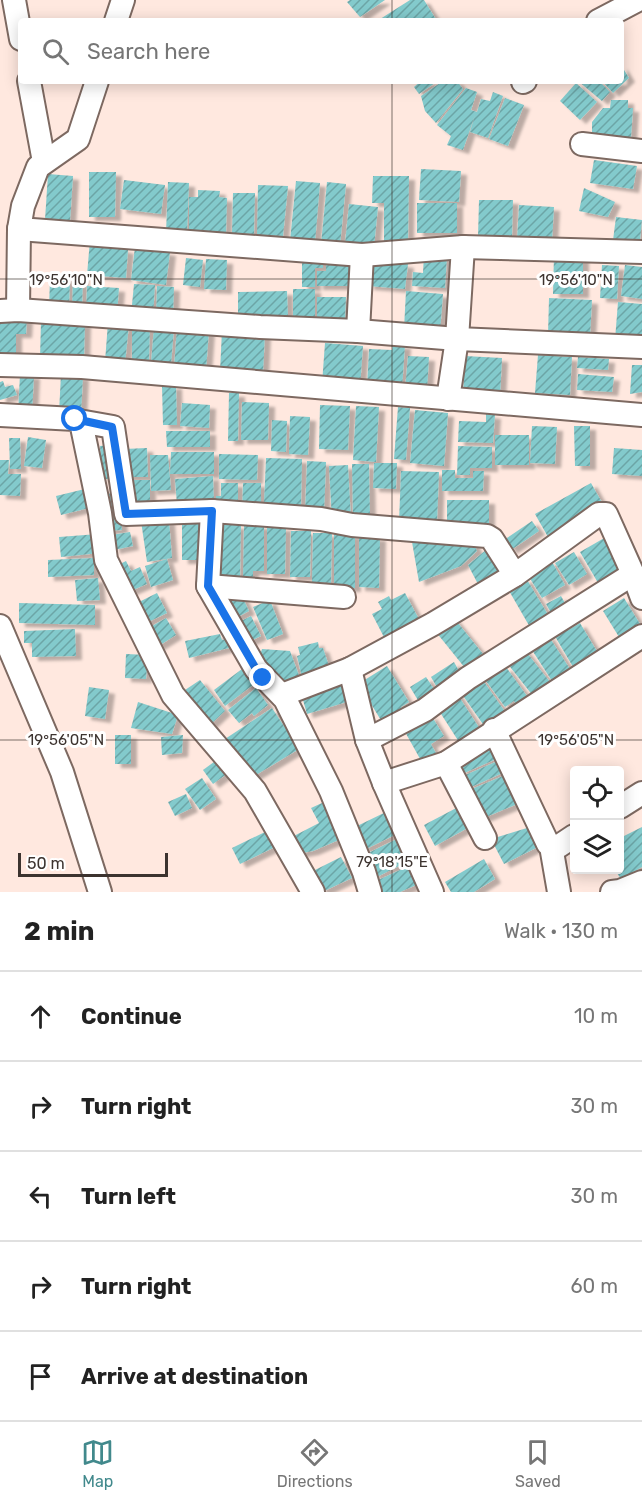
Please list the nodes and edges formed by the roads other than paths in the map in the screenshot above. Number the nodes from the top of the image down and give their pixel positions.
1 (14, 0) edge
2 (123, 0) edge
3 (638, 0) edge
4 (117, 18) edge
5 (604, 18) edge
6 (18, 22) edge
7 (30, 84) edge
8 (96, 84) edge
9 (582, 144) dead end
10 (642, 151) edge
11 (44, 162) junction
12 (20, 229) junction
13 (463, 247) junction
14 (642, 252) edge
15 (363, 255) junction
16 (9, 310) edge
17 (358, 331) junction
18 (457, 339) junction
19 (642, 347) edge
20 (0, 365) edge
21 (448, 399) junction
22 (0, 415) edge
23 (642, 415) edge
24 (79, 421) junction
25 (212, 511) junction
26 (633, 574) junction
27 (515, 575) junction
28 (208, 586) junction
29 (344, 597) dead end
30 (642, 598) edge
31 (0, 626) edge
32 (642, 636) edge
33 (350, 669) junction
34 (282, 695) junction
35 (494, 730) junction
36 (367, 740) junction
37 (446, 763) junction
38 (384, 783) junction
39 (642, 793) edge
40 (624, 804) edge
41 (485, 838) dead end
42 (570, 839) edge
43 (551, 846) junction
44 (642, 882) edge
45 (100, 892) edge
46 (313, 892) edge
47 (370, 892) edge
48 (432, 892) edge
49 (559, 892) edge
50 (612, 892) edge

1 - 6 street
2 - 4 street
3 - 5 street
7 - 11 street
8 - 11 street
9 - 10 street
11 - 12 street
12 - 15 street
12 - 16 street
13 - 14 street
13 - 15 street
13 - 18 street
15 - 17 street
16 - 17 street
17 - 18 street
18 - 19 street
18 - 21 street
20 - 21 street
21 - 23 street
22 - 24 street
24 - 25 street
24 - 46 street
25 - 27 street
25 - 28 street
26 - 27 street
26 - 30 street
26 - 36 street
27 - 33 street
28 - 29 street
28 - 34 street
31 - 45 street
32 - 35 street
33 - 34 street
33 - 36 street
34 - 47 street
35 - 37 street
35 - 43 street
36 - 38 street
37 - 38 street
37 - 41 street
38 - 48 street
39 - 40 street
42 - 43 street
43 - 49 street
44 - 50 street

